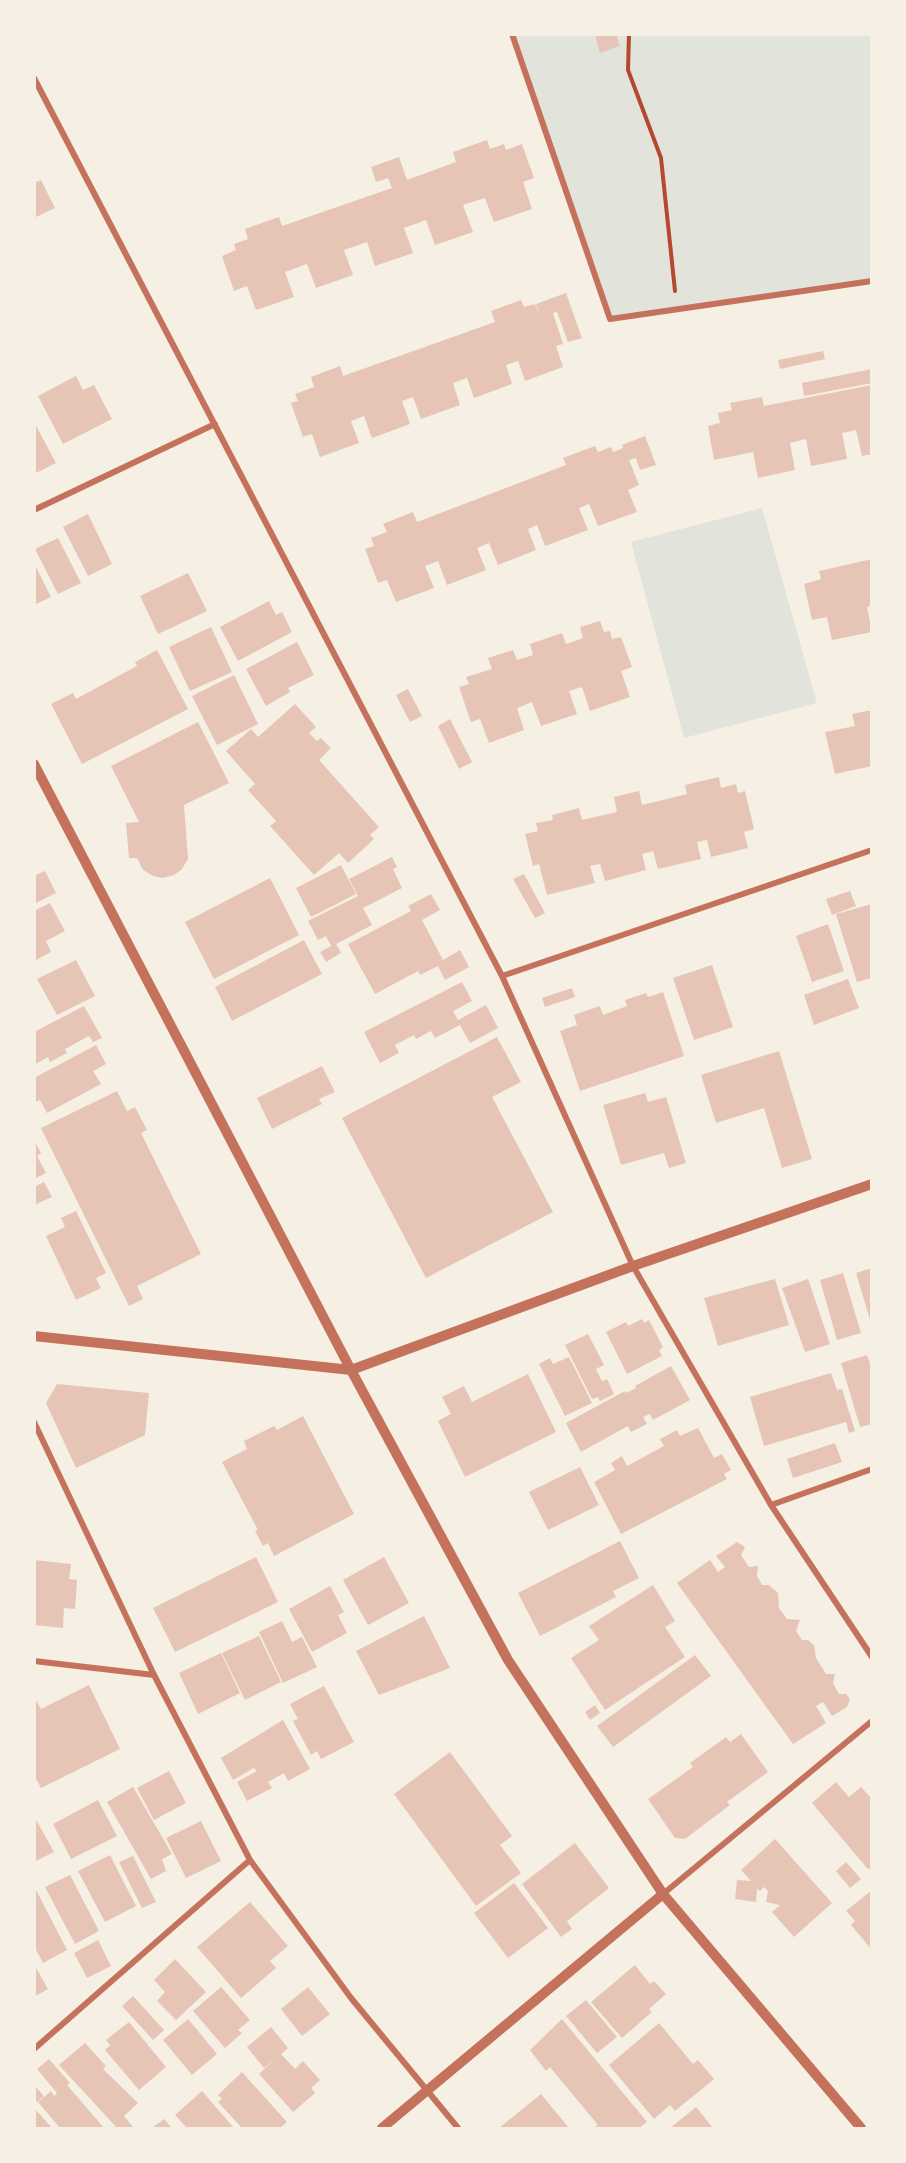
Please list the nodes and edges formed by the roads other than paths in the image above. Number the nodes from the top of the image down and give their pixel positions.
1 (512, 34) edge
2 (34, 78) edge
3 (872, 280) edge
4 (215, 424) junction
5 (34, 510) edge
6 (34, 764) edge
7 (872, 850) edge
8 (502, 976) junction
9 (872, 1184) edge
10 (633, 1266) junction
11 (34, 1336) edge
12 (351, 1370) junction
13 (34, 1422) edge
14 (872, 1469) edge
15 (771, 1505) junction
16 (872, 1657) edge
17 (34, 1661) edge
18 (154, 1675) junction
19 (872, 1721) edge
20 (250, 1860) junction
21 (663, 1894) junction
22 (34, 2049) edge
23 (427, 2091) junction
24 (382, 2128) edge
25 (458, 2128) edge
26 (861, 2128) edge

1 - 3 street
2 - 4 street
4 - 5 street
4 - 8 street
6 - 12 street
7 - 8 street
8 - 10 street
9 - 10 street
10 - 12 street
10 - 15 street
11 - 12 street
12 - 21 street
13 - 18 street
14 - 15 street
15 - 16 street
17 - 18 street
18 - 20 street
19 - 21 street
20 - 22 street
20 - 23 street
21 - 23 street
21 - 26 street
23 - 24 street
23 - 25 street

